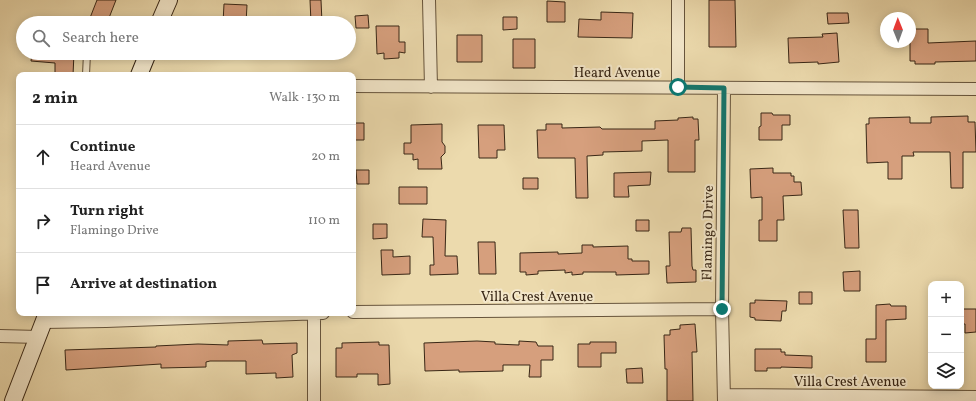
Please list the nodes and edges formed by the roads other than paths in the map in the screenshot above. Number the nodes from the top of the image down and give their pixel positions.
1 (169, 0) edge
2 (429, 0) edge
3 (678, 0) edge
4 (163, 16) edge
5 (87, 60) edge
6 (145, 60) edge
7 (86, 72) edge
8 (140, 72) edge
9 (356, 86) edge
10 (431, 87) junction
11 (678, 87) junction
12 (724, 88) junction
13 (976, 89) edge
14 (722, 309) junction
15 (356, 312) edge
16 (245, 316) edge
17 (314, 316) edge
18 (43, 324) edge
19 (0, 336) edge
20 (976, 397) edge
21 (724, 398) edge
22 (13, 401) edge
23 (314, 401) edge

1 - 4 street
2 - 10 street
3 - 11 street
5 - 7 lane
6 - 8 street
9 - 10 street, Heard Avenue
10 - 11 street, Heard Avenue
11 - 12 street, Heard Avenue
12 - 13 street, Heard Avenue
12 - 14 street, Flamingo Drive
14 - 15 street, Villa Crest Avenue
14 - 21 street, Flamingo Drive
16 - 18 street
17 - 23 street
18 - 19 street
18 - 22 street
20 - 21 street, Villa Crest Avenue

